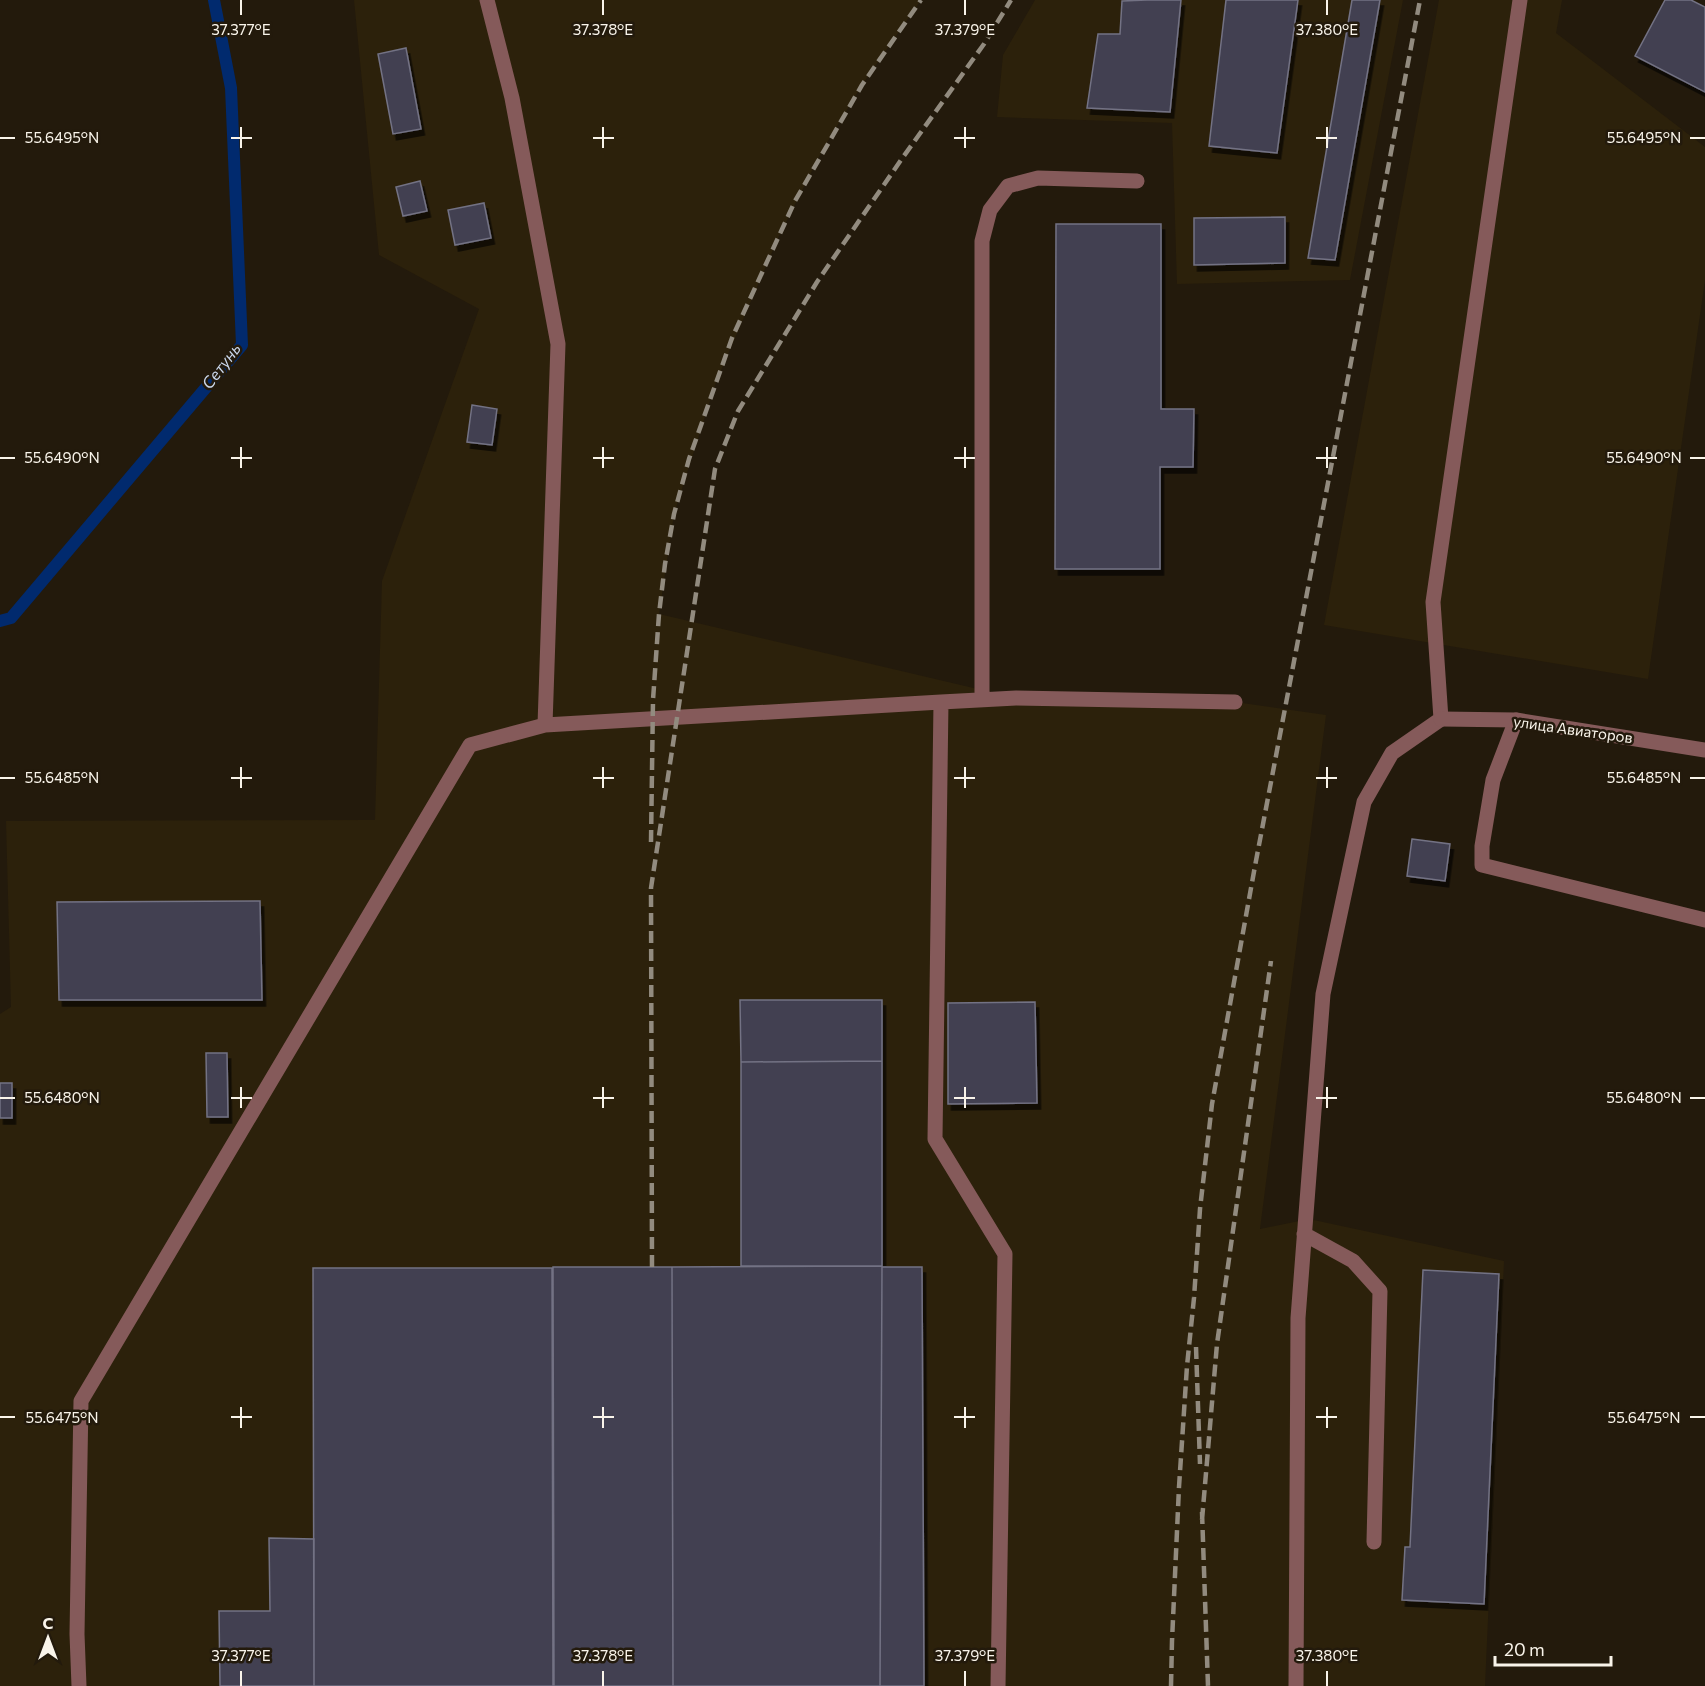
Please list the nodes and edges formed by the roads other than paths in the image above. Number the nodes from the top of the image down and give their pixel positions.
1 (487, 0) edge
2 (1521, 0) edge
3 (1137, 181) dead end
4 (982, 700) junction
5 (941, 702) junction
6 (1235, 702) dead end
7 (1441, 719) junction
8 (1516, 720) junction
9 (544, 725) junction
10 (1705, 750) edge
11 (1705, 920) edge
12 (1304, 1234) junction
13 (1374, 1542) dead end
14 (79, 1686) edge
15 (998, 1686) edge
16 (1296, 1686) edge

1 - 9 street
2 - 7 street
3 - 4 street
4 - 5 street
4 - 6 street
5 - 9 street
5 - 15 street
7 - 8 street, улица Авиаторов
7 - 12 street
8 - 10 street, улица Авиаторов
8 - 11 street
9 - 14 street
12 - 13 street
12 - 16 street

